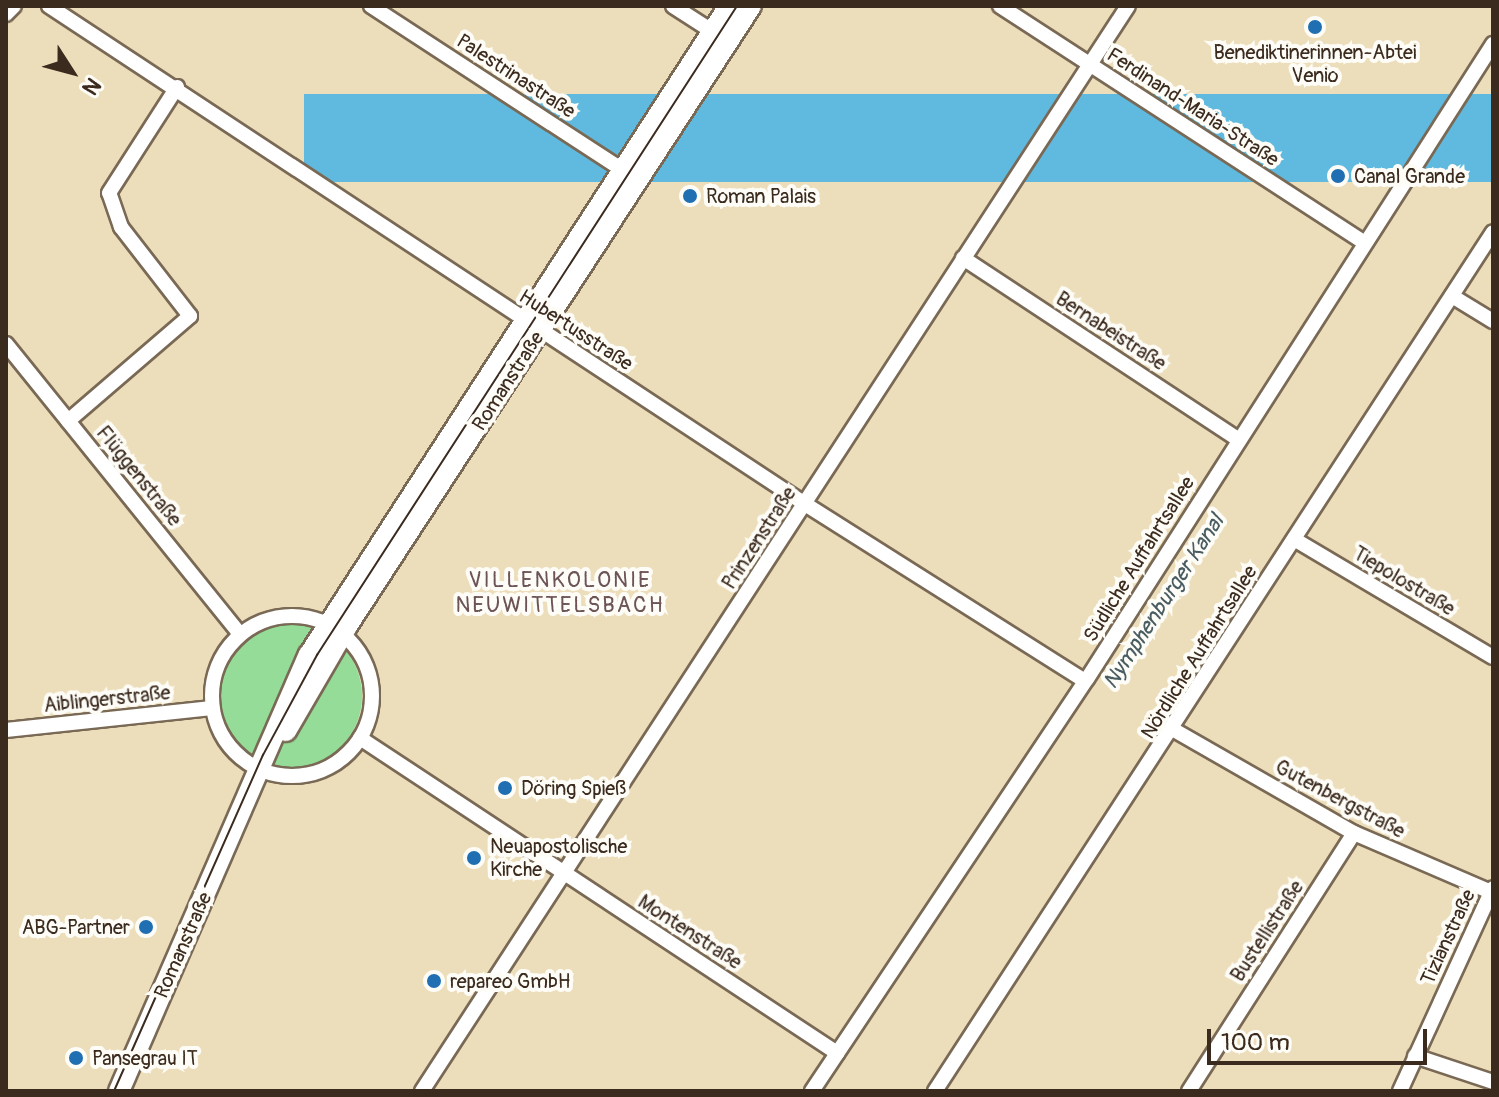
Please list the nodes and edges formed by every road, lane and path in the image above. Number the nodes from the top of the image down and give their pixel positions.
1 (14, 6) edge
2 (49, 6) edge
3 (371, 6) edge
4 (673, 6) edge
5 (729, 6) edge
6 (751, 6) edge
7 (1000, 6) edge
8 (1128, 6) edge
9 (6, 14) edge
10 (720, 37) junction
11 (1493, 44) edge
12 (1091, 64) junction
13 (177, 87) junction
14 (631, 175) junction
15 (1493, 232) edge
16 (1363, 242) junction
17 (963, 258) junction
18 (1452, 296) junction
19 (1493, 321) edge
20 (533, 326) junction
21 (6, 344) edge
22 (68, 421) junction
23 (1238, 439) junction
24 (805, 504) junction
25 (1294, 539) junction
26 (336, 629) junction
27 (240, 634) junction
28 (1493, 657) edge
29 (1085, 681) junction
30 (212, 708) junction
31 (6, 730) edge
32 (1174, 730) junction
33 (360, 738) junction
34 (264, 763) junction
35 (1354, 833) junction
36 (566, 874) junction
37 (1492, 891) edge
38 (837, 1053) junction
39 (1415, 1056) junction
40 (1493, 1082) edge
41 (119, 1091) edge
42 (422, 1091) edge
43 (812, 1091) edge
44 (935, 1091) edge
45 (1189, 1091) edge
46 (1400, 1091) edge

1 - 9 street
2 - 13 street, Hubertusstraße
3 - 14 street, Palestrinastraße
4 - 10 street
5 - 10 main road, Romanstraße
6 - 10 main road, Romanstraße
7 - 12 street, Ferdinand-Maria-Straße
8 - 12 street, Prinzenstraße
10 - 14 main road, Romanstraße
11 - 16 street, Südliche Auffahrtsallee
12 - 16 street, Ferdinand-Maria-Straße
12 - 17 street, Prinzenstraße
13 - 20 street, Hubertusstraße
13 - 22 street
14 - 20 main road, Romanstraße
15 - 18 street, Nördliche Auffahrtsallee
16 - 23 street, Südliche Auffahrtsallee
17 - 23 street, Bernabeistraße
17 - 24 street, Prinzenstraße
18 - 19 street
18 - 25 street, Nördliche Auffahrtsallee
20 - 24 street, Hubertusstraße
20 - 26 main road, Romanstraße
21 - 22 street, Flüggenstraße
22 - 27 street, Flüggenstraße
23 - 29 street, Südliche Auffahrtsallee
24 - 29 street, Hubertusstraße
24 - 36 street, Prinzenstraße
25 - 28 street, Tiepolostraße
25 - 32 street, Nördliche Auffahrtsallee
26 - 27 street
26 - 33 street
26 - 34 main road, Romanstraße
27 - 30 street
29 - 38 street, Südliche Auffahrtsallee
30 - 31 street, Aiblingerstraße
30 - 34 street
32 - 35 street, Gutenbergstraße
32 - 44 street, Nördliche Auffahrtsallee
33 - 34 street
33 - 36 street, Montenstraße
34 - 41 main road, Romanstraße
35 - 37 street, Gutenbergstraße
35 - 45 street, Bustellistraße
36 - 38 street, Montenstraße
36 - 42 street, Prinzenstraße
37 - 39 street, Tizianstraße
38 - 43 street, Südliche Auffahrtsallee
39 - 40 street
39 - 46 street, Tizianstraße

